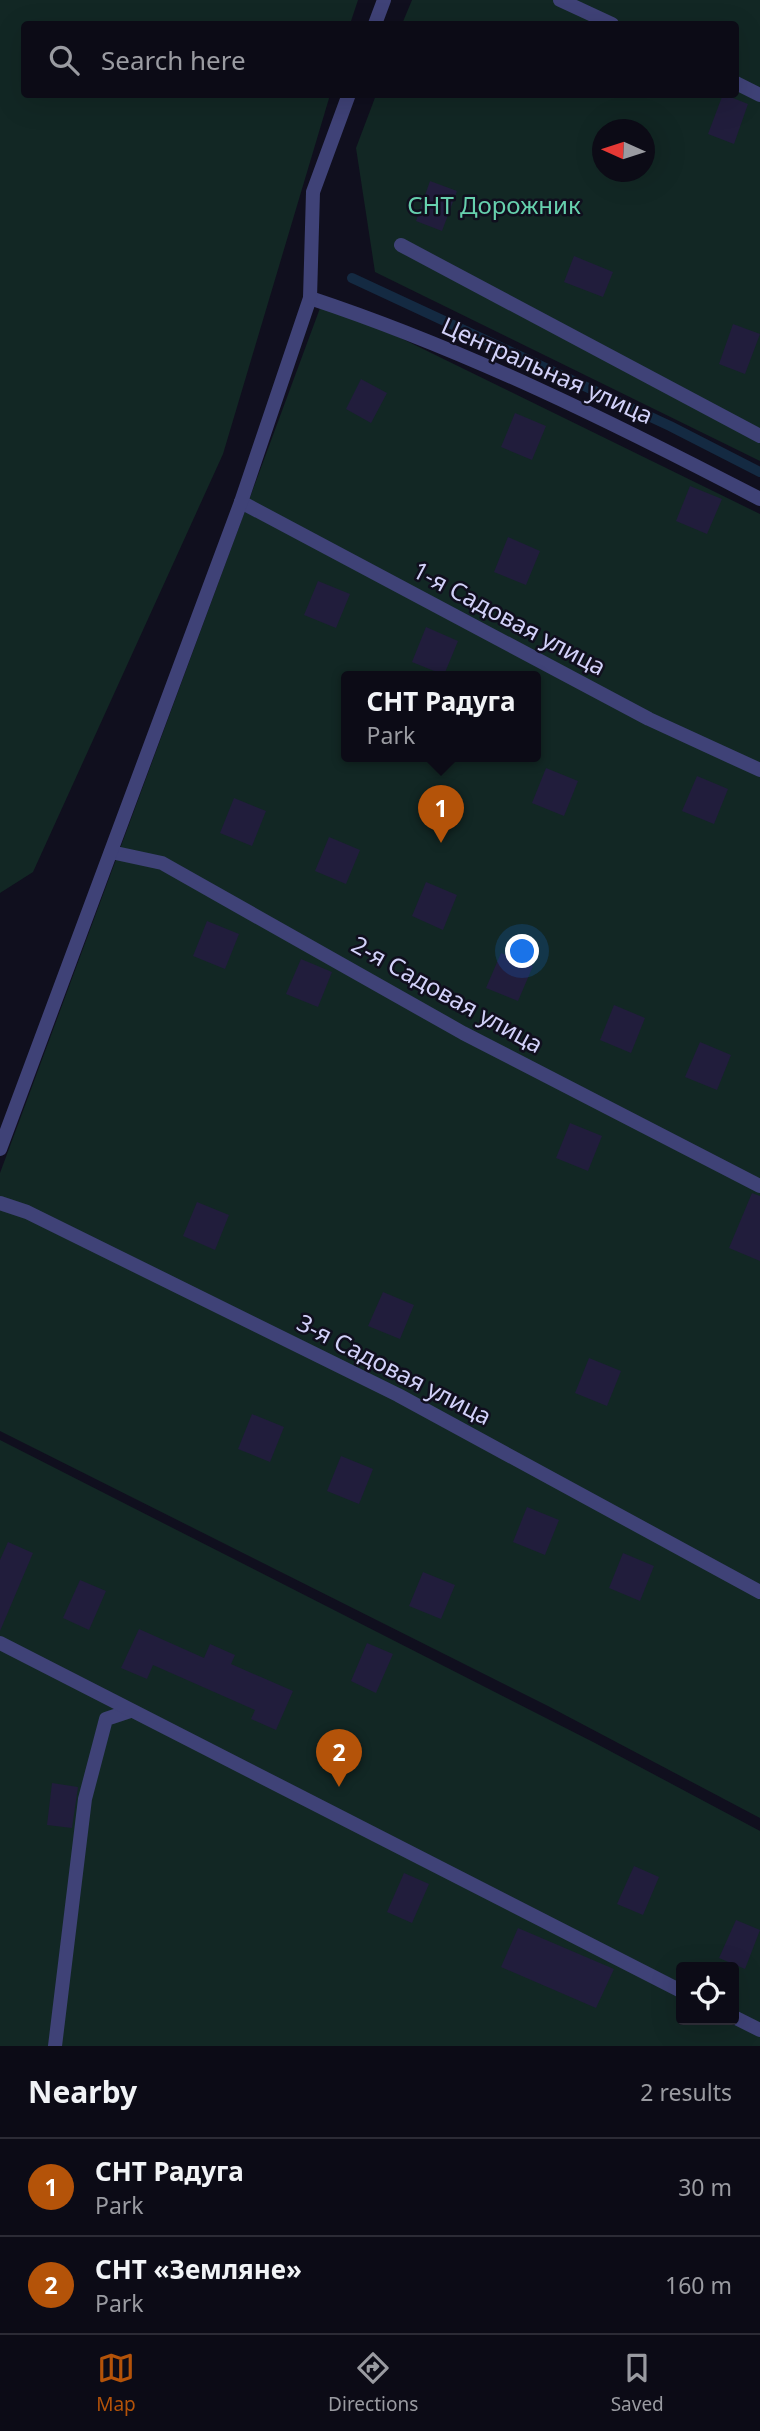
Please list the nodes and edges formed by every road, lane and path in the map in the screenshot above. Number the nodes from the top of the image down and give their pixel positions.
1 (384, 0) edge
2 (560, 0) edge
3 (376, 21) edge
4 (606, 21) edge
5 (739, 84) edge
6 (760, 94) edge
7 (348, 98) edge
8 (401, 245) dead end
9 (310, 298) junction
10 (760, 436) edge
11 (760, 499) edge
12 (241, 502) junction
13 (760, 770) edge
14 (111, 852) junction
15 (0, 1149) edge
16 (760, 1186) edge
17 (0, 1203) edge
18 (760, 1592) edge
19 (0, 1643) edge
20 (130, 1711) junction
21 (676, 1988) edge
22 (739, 2020) edge
23 (760, 2030) edge
24 (55, 2046) edge

1 - 3 street
2 - 4 street
5 - 6 street
7 - 9 street
8 - 10 street
9 - 11 street, Центральная улица
9 - 12 street
12 - 13 street, 1-я Садовая улица
12 - 14 street
14 - 15 street
14 - 16 street, 2-я Садовая улица
17 - 18 street, 3-я Садовая улица
19 - 20 street
20 - 21 street
20 - 24 street
22 - 23 street

